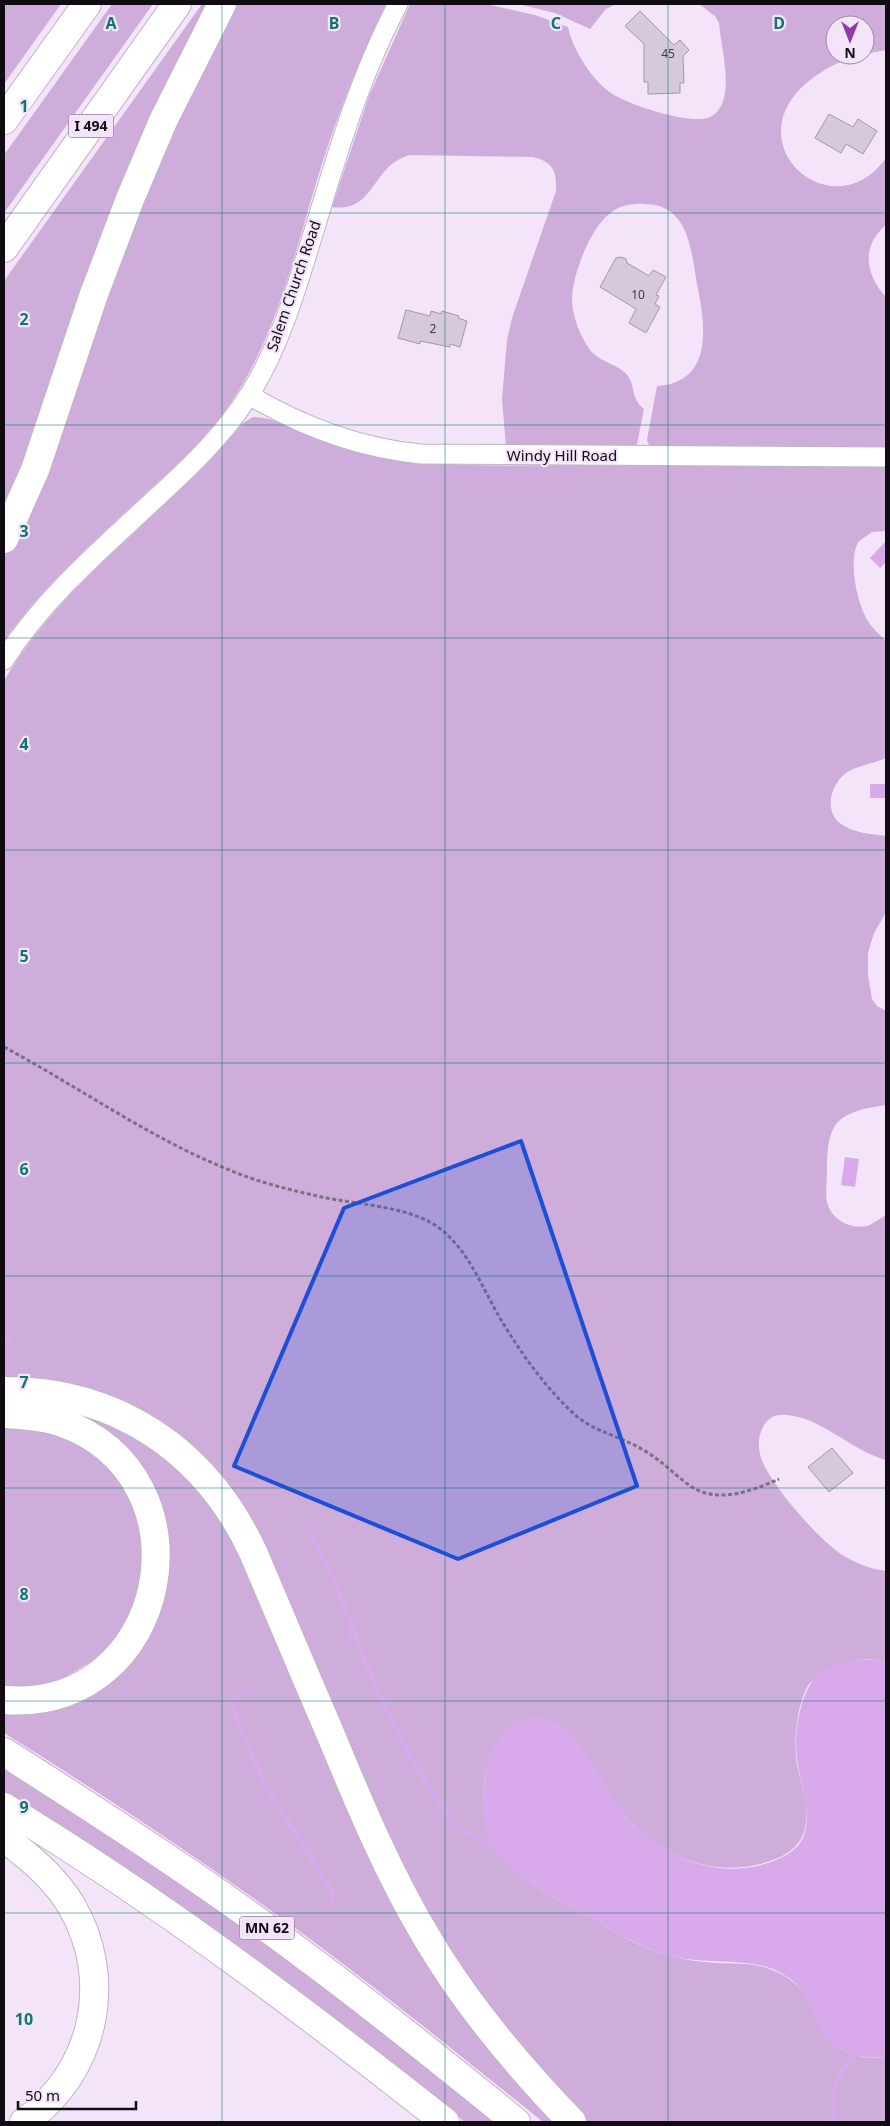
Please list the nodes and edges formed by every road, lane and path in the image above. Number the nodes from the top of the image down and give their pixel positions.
1 (87, 4) edge
2 (177, 4) edge
3 (222, 4) edge
4 (398, 4) edge
5 (4, 120) edge
6 (4, 248) edge
7 (249, 395) junction
8 (886, 457) edge
9 (4, 539) edge
10 (4, 660) edge
11 (4, 1048) edge
12 (4, 1391) edge
13 (4, 1414) edge
14 (778, 1479) dead end
15 (4, 1700) edge
16 (4, 1752) edge
17 (4, 1807) edge
18 (4, 1838) edge
19 (24, 2122) edge
20 (445, 2122) edge
21 (516, 2122) edge
22 (572, 2122) edge

1 - 5 highway
2 - 6 highway, I 494
3 - 9 highway
4 - 7 street, Salem Church Road
7 - 8 street, Windy Hill Road
7 - 10 street, Salem Church Road
11 - 14 path
12 - 22 highway
13 - 15 highway
16 - 21 highway, MN 62
17 - 20 highway, MN 62
18 - 19 highway

